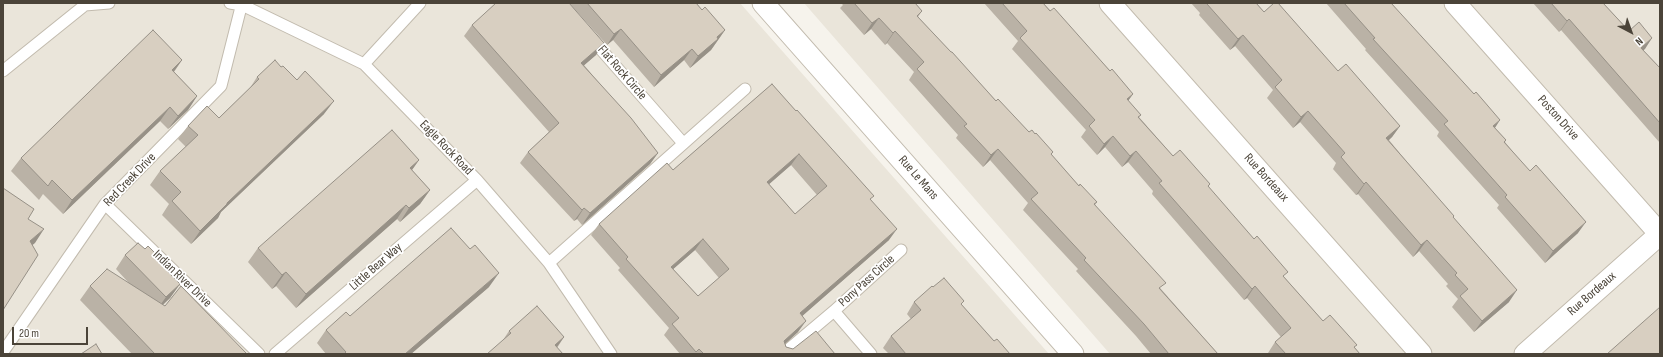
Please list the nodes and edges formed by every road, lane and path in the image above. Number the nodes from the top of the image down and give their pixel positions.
1 (109, 3) edge
2 (420, 3) edge
3 (763, 3) edge
4 (1110, 3) edge
5 (1455, 3) edge
6 (238, 4) edge
7 (580, 26) edge
8 (364, 64) junction
9 (3, 71) edge
10 (745, 89) dead end
11 (683, 143) junction
12 (477, 180) junction
13 (105, 204) junction
14 (1660, 234) edge
15 (901, 250) dead end
16 (549, 263) junction
17 (834, 311) junction
18 (3, 352) edge
19 (259, 354) edge
20 (275, 354) edge
21 (611, 354) edge
22 (783, 354) edge
23 (871, 354) edge
24 (1073, 354) edge
25 (1421, 354) edge
26 (1525, 354) edge

1 - 9 lane
2 - 8 lane
3 - 24 street, Rue Le Mans
4 - 25 street, Rue Bordeaux
5 - 14 street, Poston Drive
6 - 8 lane, Eagle Rock Road
6 - 13 lane, Red Creek Drive
7 - 11 lane, Flat Rock Circle
8 - 12 lane, Eagle Rock Road
10 - 11 lane
11 - 16 lane
12 - 16 lane, Eagle Rock Road
12 - 20 lane, Little Bear Way
13 - 18 lane, Red Creek Drive
13 - 19 lane, Indian River Drive
14 - 26 street, Rue Bordeaux
15 - 17 lane, Pony Pass Circle
16 - 21 lane, Eagle Rock Road
17 - 22 lane, Pony Pass Circle
17 - 23 lane, Pony Pass Circle

